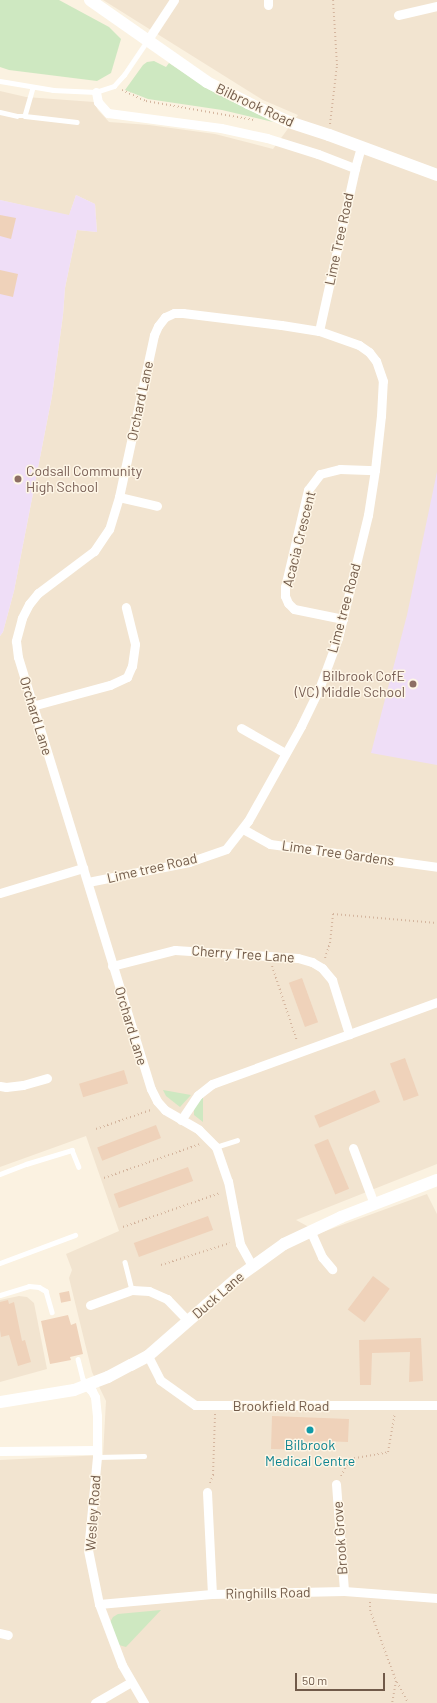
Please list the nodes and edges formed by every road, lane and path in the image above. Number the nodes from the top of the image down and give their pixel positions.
1 (90, 0) edge
2 (174, 0) edge
3 (333, 0) edge
4 (437, 6) edge
5 (398, 15) dead end
6 (147, 41) junction
7 (0, 81) edge
8 (114, 86) junction
9 (33, 88) junction
10 (96, 92) junction
11 (0, 112) edge
12 (25, 116) junction
13 (257, 120) dead end
14 (76, 122) dead end
15 (329, 135) junction
16 (361, 147) junction
17 (355, 168) junction
18 (437, 175) edge
19 (319, 331) junction
20 (375, 470) junction
21 (119, 497) junction
22 (157, 506) dead end
23 (126, 607) dead end
24 (342, 619) junction
25 (32, 706) junction
26 (241, 728) dead end
27 (285, 753) junction
28 (243, 829) junction
29 (437, 867) edge
30 (83, 868) junction
31 (88, 882) junction
32 (0, 893) edge
33 (437, 923) edge
34 (271, 963) dead end
35 (112, 966) junction
36 (322, 968) junction
37 (437, 1002) edge
38 (349, 1034) junction
39 (298, 1044) dead end
40 (47, 1078) dead end
41 (0, 1086) edge
42 (154, 1108) dead end
43 (181, 1120) junction
44 (96, 1129) dead end
45 (236, 1140) dead end
46 (203, 1143) dead end
47 (216, 1147) junction
48 (353, 1148) dead end
49 (79, 1167) dead end
50 (0, 1174) edge
51 (104, 1178) dead end
52 (437, 1180) edge
53 (221, 1192) dead end
54 (374, 1204) junction
55 (123, 1227) dead end
56 (310, 1230) junction
57 (75, 1235) dead end
58 (232, 1243) dead end
59 (126, 1262) dead end
60 (0, 1263) edge
61 (161, 1265) dead end
62 (252, 1266) junction
63 (332, 1269) dead end
64 (132, 1290) junction
65 (0, 1295) edge
66 (90, 1305) dead end
67 (52, 1312) dead end
68 (188, 1321) junction
69 (148, 1356) junction
70 (78, 1359) dead end
71 (87, 1386) junction
72 (0, 1402) edge
73 (215, 1405) junction
74 (437, 1405) edge
75 (396, 1406) junction
76 (0, 1451) edge
77 (97, 1453) junction
78 (144, 1456) dead end
79 (336, 1484) joint
80 (207, 1492) joint
81 (344, 1592) junction
82 (370, 1593) junction
83 (212, 1594) junction
84 (437, 1598) edge
85 (99, 1604) junction
86 (396, 1681) junction
87 (131, 1682) junction
88 (95, 1703) edge
89 (144, 1703) edge
90 (392, 1703) edge
91 (408, 1703) edge

1 - 6 street, Bilbrook Road
2 - 6 street
3 - 15 path
4 - 5 street
6 - 8 lane
6 - 15 street, Bilbrook Road
7 - 9 lane
8 - 10 lane
8 - 13 path
9 - 10 lane
9 - 12 lane
10 - 17 street, Bilbrook Road
11 - 12 lane
12 - 14 lane
15 - 16 street, Bilbrook Road
16 - 17 street, Lime Tree Road
16 - 18 street, Bilbrook Road
17 - 19 street, Lime Tree Road
19 - 20 street, Lime tree Road
19 - 21 street, Orchard Lane
20 - 24 street, Lime tree Road
20 - 24 street, Acacia Crescent
21 - 22 street
21 - 25 street, Orchard Lane
23 - 25 street
24 - 27 street, Lime tree Road
25 - 30 street, Orchard Lane
26 - 27 street
27 - 28 street, Lime tree Road
28 - 29 street, Lime Tree Gardens
28 - 31 street, Lime tree Road
30 - 31 street, Orchard Lane
30 - 32 street
31 - 35 street, Orchard Lane
33 - 36 path
34 - 39 path
35 - 36 street, Cherry Tree Lane
35 - 43 street, Orchard Lane
36 - 38 street
37 - 38 street
38 - 43 street
40 - 41 street
42 - 44 path
43 - 47 street, Orchard Lane
45 - 47 lane
46 - 51 path
47 - 62 street, Orchard Lane
48 - 54 street
49 - 50 lane
52 - 54 street, Duck Lane
53 - 55 path
54 - 56 street, Duck Lane
56 - 62 street, Duck Lane
56 - 63 street
57 - 60 lane
58 - 61 path
59 - 64 lane
62 - 68 street, Duck Lane
64 - 66 street
64 - 68 street
65 - 67 lane
68 - 69 street, Duck Lane
69 - 71 street, Duck Lane
69 - 73 street, Brookfield Road
70 - 71 lane
71 - 72 street, Duck Lane
71 - 77 street, Wesley Road
73 - 75 street, Brookfield Road
73 - 80 path
74 - 75 street, Brookfield Road
75 - 79 path
76 - 77 street
77 - 78 lane
77 - 85 street, Wesley Road
79 - 81 street, Brook Grove
80 - 83 street
81 - 82 street, Ringhills Road
81 - 83 street, Ringhills Road
82 - 84 street, Ringhills Road
82 - 86 path
83 - 85 street, Ringhills Road
85 - 87 street, Wesley Road
86 - 90 path
86 - 91 path
87 - 88 street
87 - 89 street, Wesley Road

